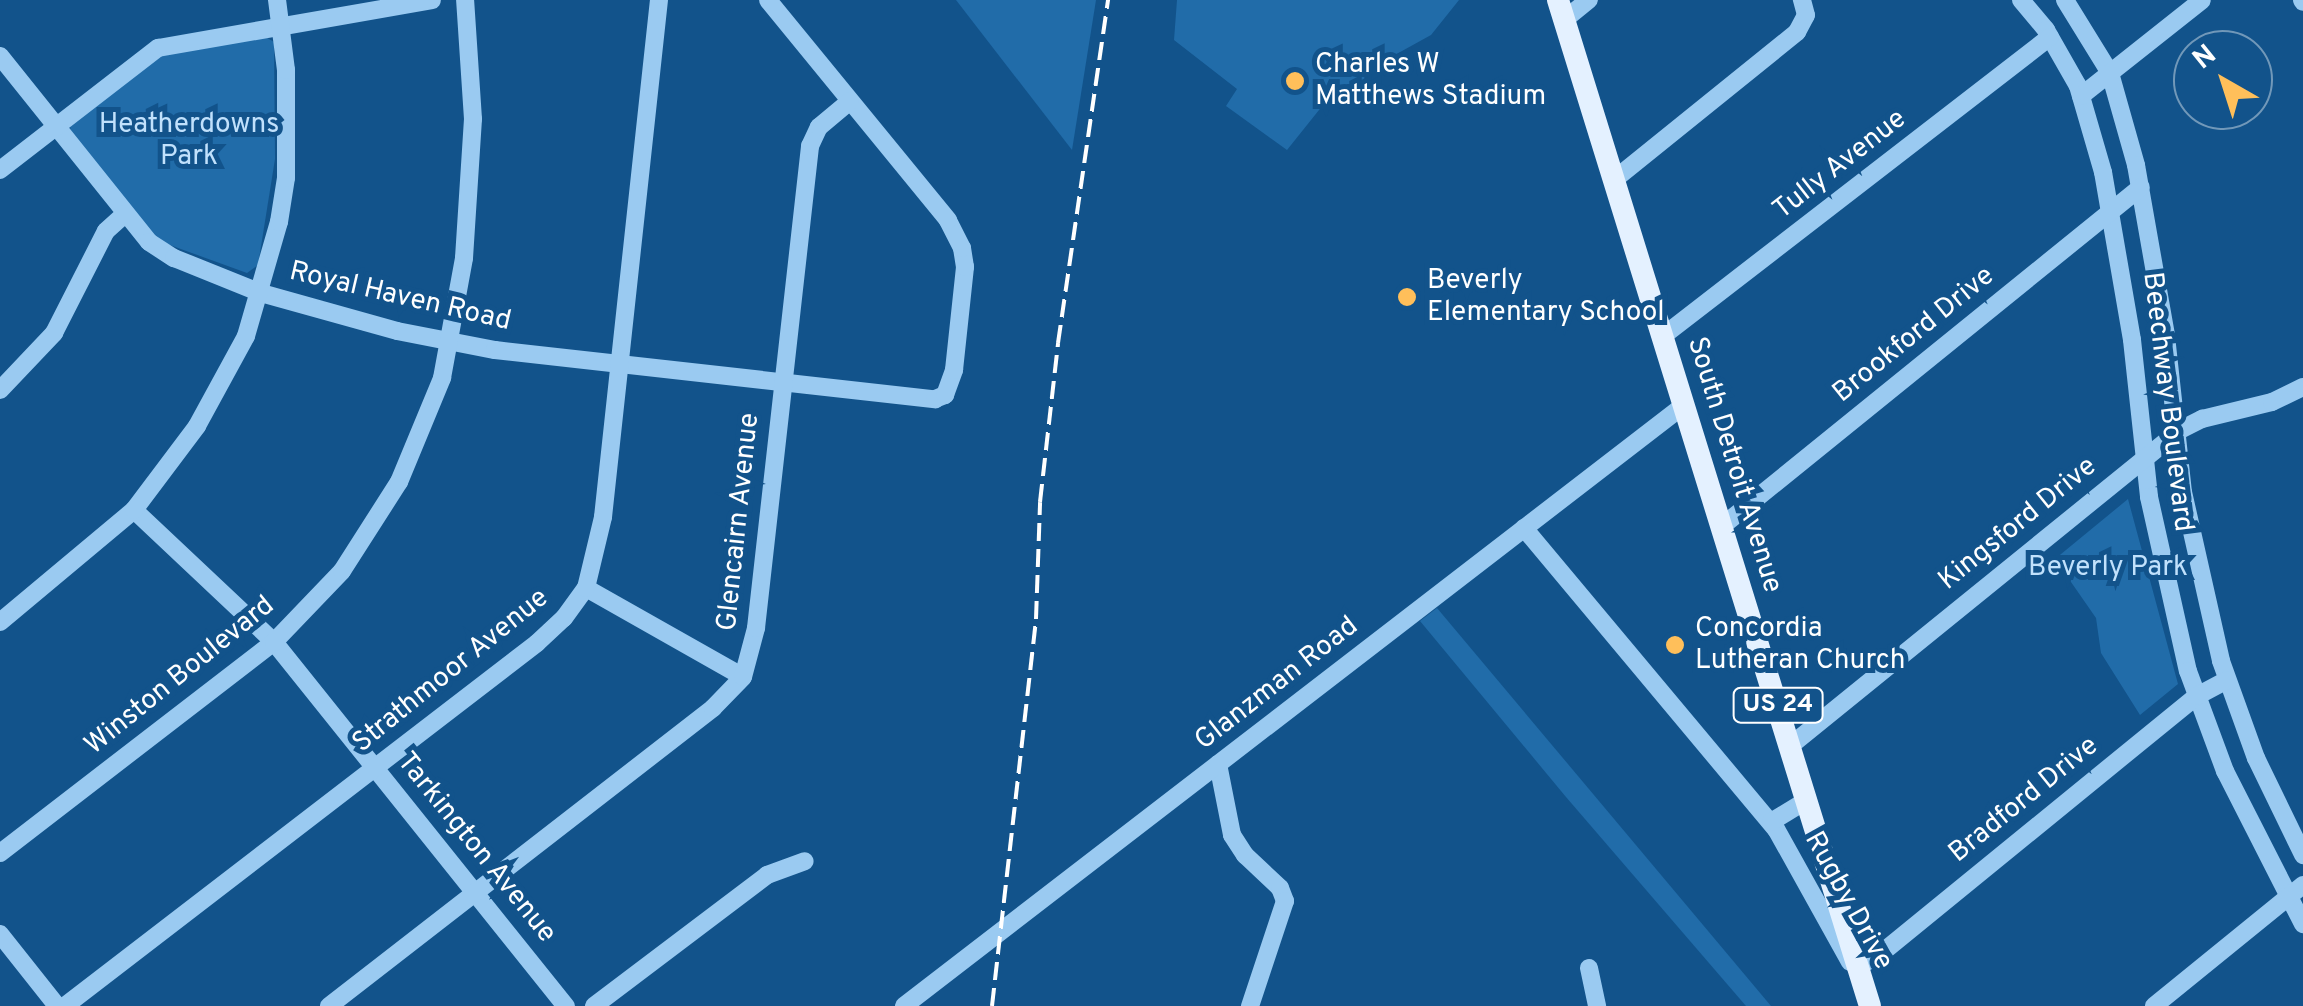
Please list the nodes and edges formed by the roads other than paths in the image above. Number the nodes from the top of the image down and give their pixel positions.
1 (277, 0) edge
2 (432, 0) edge
3 (464, 0) edge
4 (659, 0) edge
5 (768, 0) edge
6 (1588, 0) edge
7 (1802, 0) edge
8 (2021, 0) edge
9 (2065, 0) edge
10 (2202, 0) edge
11 (1561, 10) edge
12 (282, 25) junction
13 (2050, 38) junction
14 (0, 56) edge
15 (2110, 73) junction
16 (2081, 96) junction
17 (850, 101) junction
18 (55, 124) junction
19 (0, 170) edge
20 (1615, 179) junction
21 (2140, 187) junction
22 (2111, 211) junction
23 (125, 214) junction
24 (261, 293) junction
25 (1663, 336) junction
26 (450, 342) junction
27 (618, 364) junction
28 (782, 382) junction
29 (2303, 387) edge
30 (0, 390) edge
31 (1684, 405) junction
32 (2174, 433) junction
33 (2143, 457) junction
34 (134, 510) junction
35 (1722, 527) junction
36 (1524, 528) junction
37 (586, 588) junction
38 (0, 622) edge
39 (274, 642) junction
40 (742, 677) junction
41 (2227, 680) junction
42 (2197, 696) junction
43 (1790, 746) junction
44 (1218, 764) junction
45 (376, 768) junction
46 (1807, 800) junction
47 (1771, 822) junction
48 (0, 853) edge
49 (2303, 855) edge
50 (806, 860) dead end
51 (2303, 886) edge
52 (476, 893) junction
53 (2287, 898) junction
54 (2303, 924) edge
55 (0, 934) edge
56 (1590, 968) dead end
57 (1868, 992) edge
58 (57, 1006) edge
59 (66, 1006) edge
60 (329, 1006) edge
61 (566, 1006) edge
62 (594, 1006) edge
63 (904, 1006) edge
64 (1250, 1006) edge
65 (1597, 1006) edge
66 (2154, 1006) edge

1 - 12 street
2 - 12 street
3 - 26 street, Winston Boulevard
4 - 27 street, Strathmoor Avenue
5 - 17 street
6 - 11 street
7 - 20 street
8 - 13 street, Beechway Boulevard
9 - 15 street, Beechway Boulevard
10 - 15 street
11 - 20 main road, South Detroit Avenue / US 24
12 - 18 street
12 - 24 street
13 - 16 street, Beechway Boulevard
13 - 25 street, Tully Avenue
14 - 18 street, Royal Haven Road
15 - 16 street
15 - 21 street, Beechway Boulevard
16 - 22 street, Beechway Boulevard
17 - 28 street, Glencairn Avenue
17 - 28 street, Royal Haven Road
18 - 19 street
18 - 23 street, Royal Haven Road
20 - 25 main road, South Detroit Avenue / US 24
21 - 22 street, Brookford Drive
21 - 32 street, Beechway Boulevard
22 - 33 street, Beechway Boulevard
22 - 35 street, Brookford Drive
23 - 24 street, Royal Haven Road
23 - 30 street
24 - 26 street, Royal Haven Road
24 - 34 street
25 - 31 main road, South Detroit Avenue / US 24
26 - 27 street, Royal Haven Road
26 - 39 street, Winston Boulevard
27 - 28 street, Royal Haven Road
27 - 37 street, Strathmoor Avenue
28 - 40 street, Glencairn Avenue
29 - 32 street, Kingsford Drive
31 - 35 main road, South Detroit Avenue / US 24
31 - 36 street, Glanzman Road
32 - 33 street, Kingsford Drive
32 - 41 street, Beechway Boulevard
33 - 42 street, Beechway Boulevard
33 - 43 street, Kingsford Drive
34 - 38 street
34 - 39 street, Tarkington Avenue
35 - 43 main road, South Detroit Avenue / US 24
36 - 44 street, Glanzman Road
36 - 47 street, Rugby Drive
37 - 40 street
37 - 45 street, Strathmoor Avenue
39 - 45 street, Tarkington Avenue
39 - 48 street, Winston Boulevard
40 - 52 street, Glencairn Avenue
41 - 42 street, Bradford Drive
41 - 49 street, Beechway Boulevard
42 - 53 street, Beechway Boulevard
42 - 57 street, Bradford Drive
43 - 46 main road, South Detroit Avenue / US 24
44 - 63 street, Glanzman Road
44 - 64 street
45 - 52 street, Tarkington Avenue
45 - 59 street, Strathmoor Avenue
46 - 47 street, Rugby Drive
46 - 57 main road, South Detroit Avenue / US 24
47 - 57 street, Rugby Drive
50 - 62 street
51 - 53 street
52 - 60 street, Glencairn Avenue
52 - 61 street, Tarkington Avenue
53 - 54 street, Beechway Boulevard
53 - 66 street
55 - 58 street
56 - 65 street

